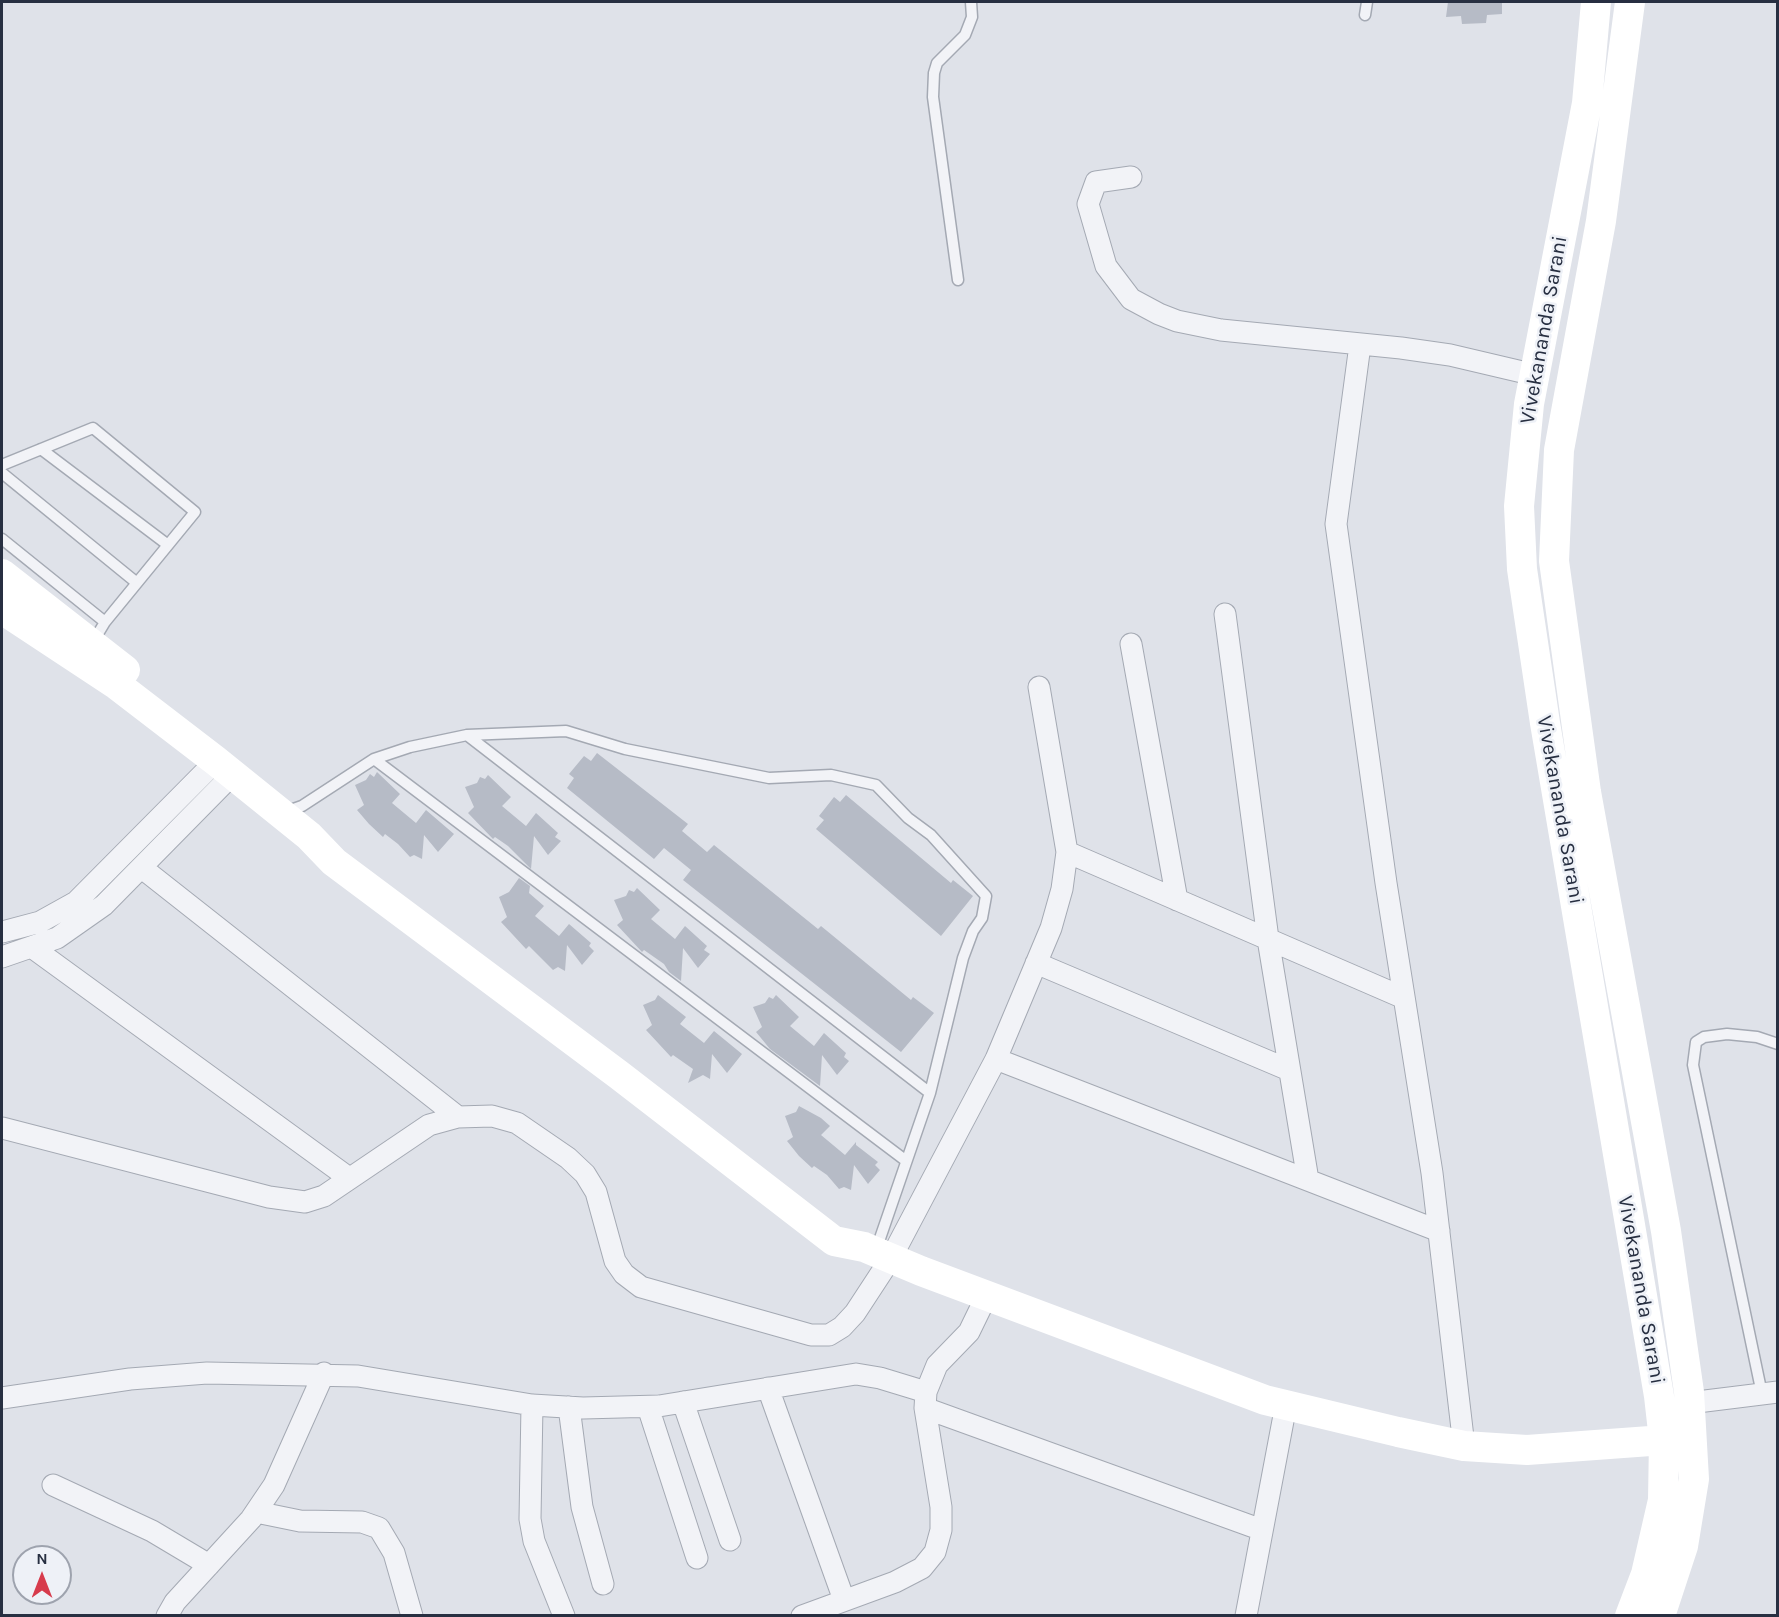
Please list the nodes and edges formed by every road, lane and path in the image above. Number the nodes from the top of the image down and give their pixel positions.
1 (971, 2) edge
2 (1367, 2) edge
3 (1596, 2) edge
4 (1630, 2) edge
5 (1365, 15) dead end
6 (1131, 177) dead end
7 (958, 280) dead end
8 (1360, 345) junction
9 (1538, 363) junction
10 (41, 449) junction
11 (2, 465) edge
12 (2, 473) edge
13 (2, 539) edge
14 (168, 545) junction
15 (2, 574) edge
16 (137, 583) junction
17 (2, 609) edge
18 (1225, 614) dead end
19 (1131, 644) dead end
20 (100, 658) junction
21 (1039, 687) dead end
22 (467, 735) junction
23 (375, 759) junction
24 (216, 760) junction
25 (292, 810) junction
26 (1067, 852) junction
27 (142, 868) junction
28 (1177, 900) junction
29 (2, 932) edge
30 (1268, 939) junction
31 (33, 948) junction
32 (2, 957) edge
33 (1036, 963) junction
34 (1617, 969) junction
35 (1587, 974) junction
36 (1404, 998) junction
37 (1778, 1044) edge
38 (996, 1059) junction
39 (1289, 1070) junction
40 (930, 1093) junction
41 (458, 1117) junction
42 (2, 1128) edge
43 (905, 1160) junction
44 (349, 1178) junction
45 (1308, 1180) junction
46 (1439, 1231) junction
47 (877, 1252) junction
48 (987, 1295) junction
49 (324, 1373) junction
50 (768, 1388) junction
51 (1770, 1393) edge
52 (2, 1398) edge
53 (925, 1400) junction
54 (683, 1402) junction
55 (1689, 1403) junction
56 (532, 1405) junction
57 (1286, 1405) junction
58 (568, 1407) junction
59 (648, 1407) junction
60 (1664, 1440) junction
61 (1464, 1446) junction
62 (53, 1485) dead end
63 (256, 1512) junction
64 (1262, 1530) junction
65 (730, 1540) dead end
66 (697, 1558) dead end
67 (209, 1565) junction
68 (603, 1584) dead end
69 (843, 1600) junction
70 (167, 1616) edge
71 (412, 1616) edge
72 (564, 1616) edge
73 (802, 1616) edge
74 (1246, 1616) edge
75 (1630, 1616) edge
76 (1660, 1616) edge

1 - 7 lane
2 - 5 lane
3 - 9 street, Vivekananda Sarani
4 - 34 street, Vivekananda Sarani
6 - 8 street
8 - 9 street
8 - 36 street
9 - 35 street, Vivekananda Sarani
10 - 11 lane
10 - 14 lane
10 - 14 lane
12 - 16 lane
13 - 20 lane
14 - 16 lane
15 - 20 street
16 - 20 lane
17 - 20 street
18 - 30 street
19 - 28 street
20 - 24 street
20 - 25 street
21 - 26 street
22 - 23 lane
22 - 40 lane
22 - 40 lane
23 - 25 lane
23 - 43 lane
24 - 25 street
24 - 27 street
24 - 29 street
25 - 47 street
26 - 28 street
26 - 33 street
27 - 31 street
27 - 41 street
28 - 30 street
30 - 36 street
30 - 39 street
31 - 32 street
31 - 44 street
33 - 38 street
33 - 39 street
34 - 35 street
34 - 55 street, Vivekananda Sarani
35 - 60 street, Vivekananda Sarani
36 - 46 street
37 - 51 lane
38 - 45 street
38 - 47 street
39 - 45 street
40 - 43 lane
41 - 44 street
41 - 47 street
42 - 44 street
43 - 47 lane
45 - 46 street
46 - 61 street
47 - 48 street
48 - 53 street
48 - 57 street
49 - 52 street
49 - 56 street
49 - 63 street
50 - 53 street
50 - 54 street
50 - 69 street
51 - 55 street
53 - 64 street
53 - 69 street
54 - 59 street
54 - 65 street
55 - 76 street, Vivekananda Sarani
56 - 58 street
56 - 72 street
57 - 61 street
57 - 64 street
58 - 59 street
58 - 68 street
59 - 66 street
60 - 61 street
60 - 75 street, Vivekananda Sarani
62 - 67 street
63 - 67 street
63 - 71 street
64 - 74 street
67 - 70 street
69 - 73 street

